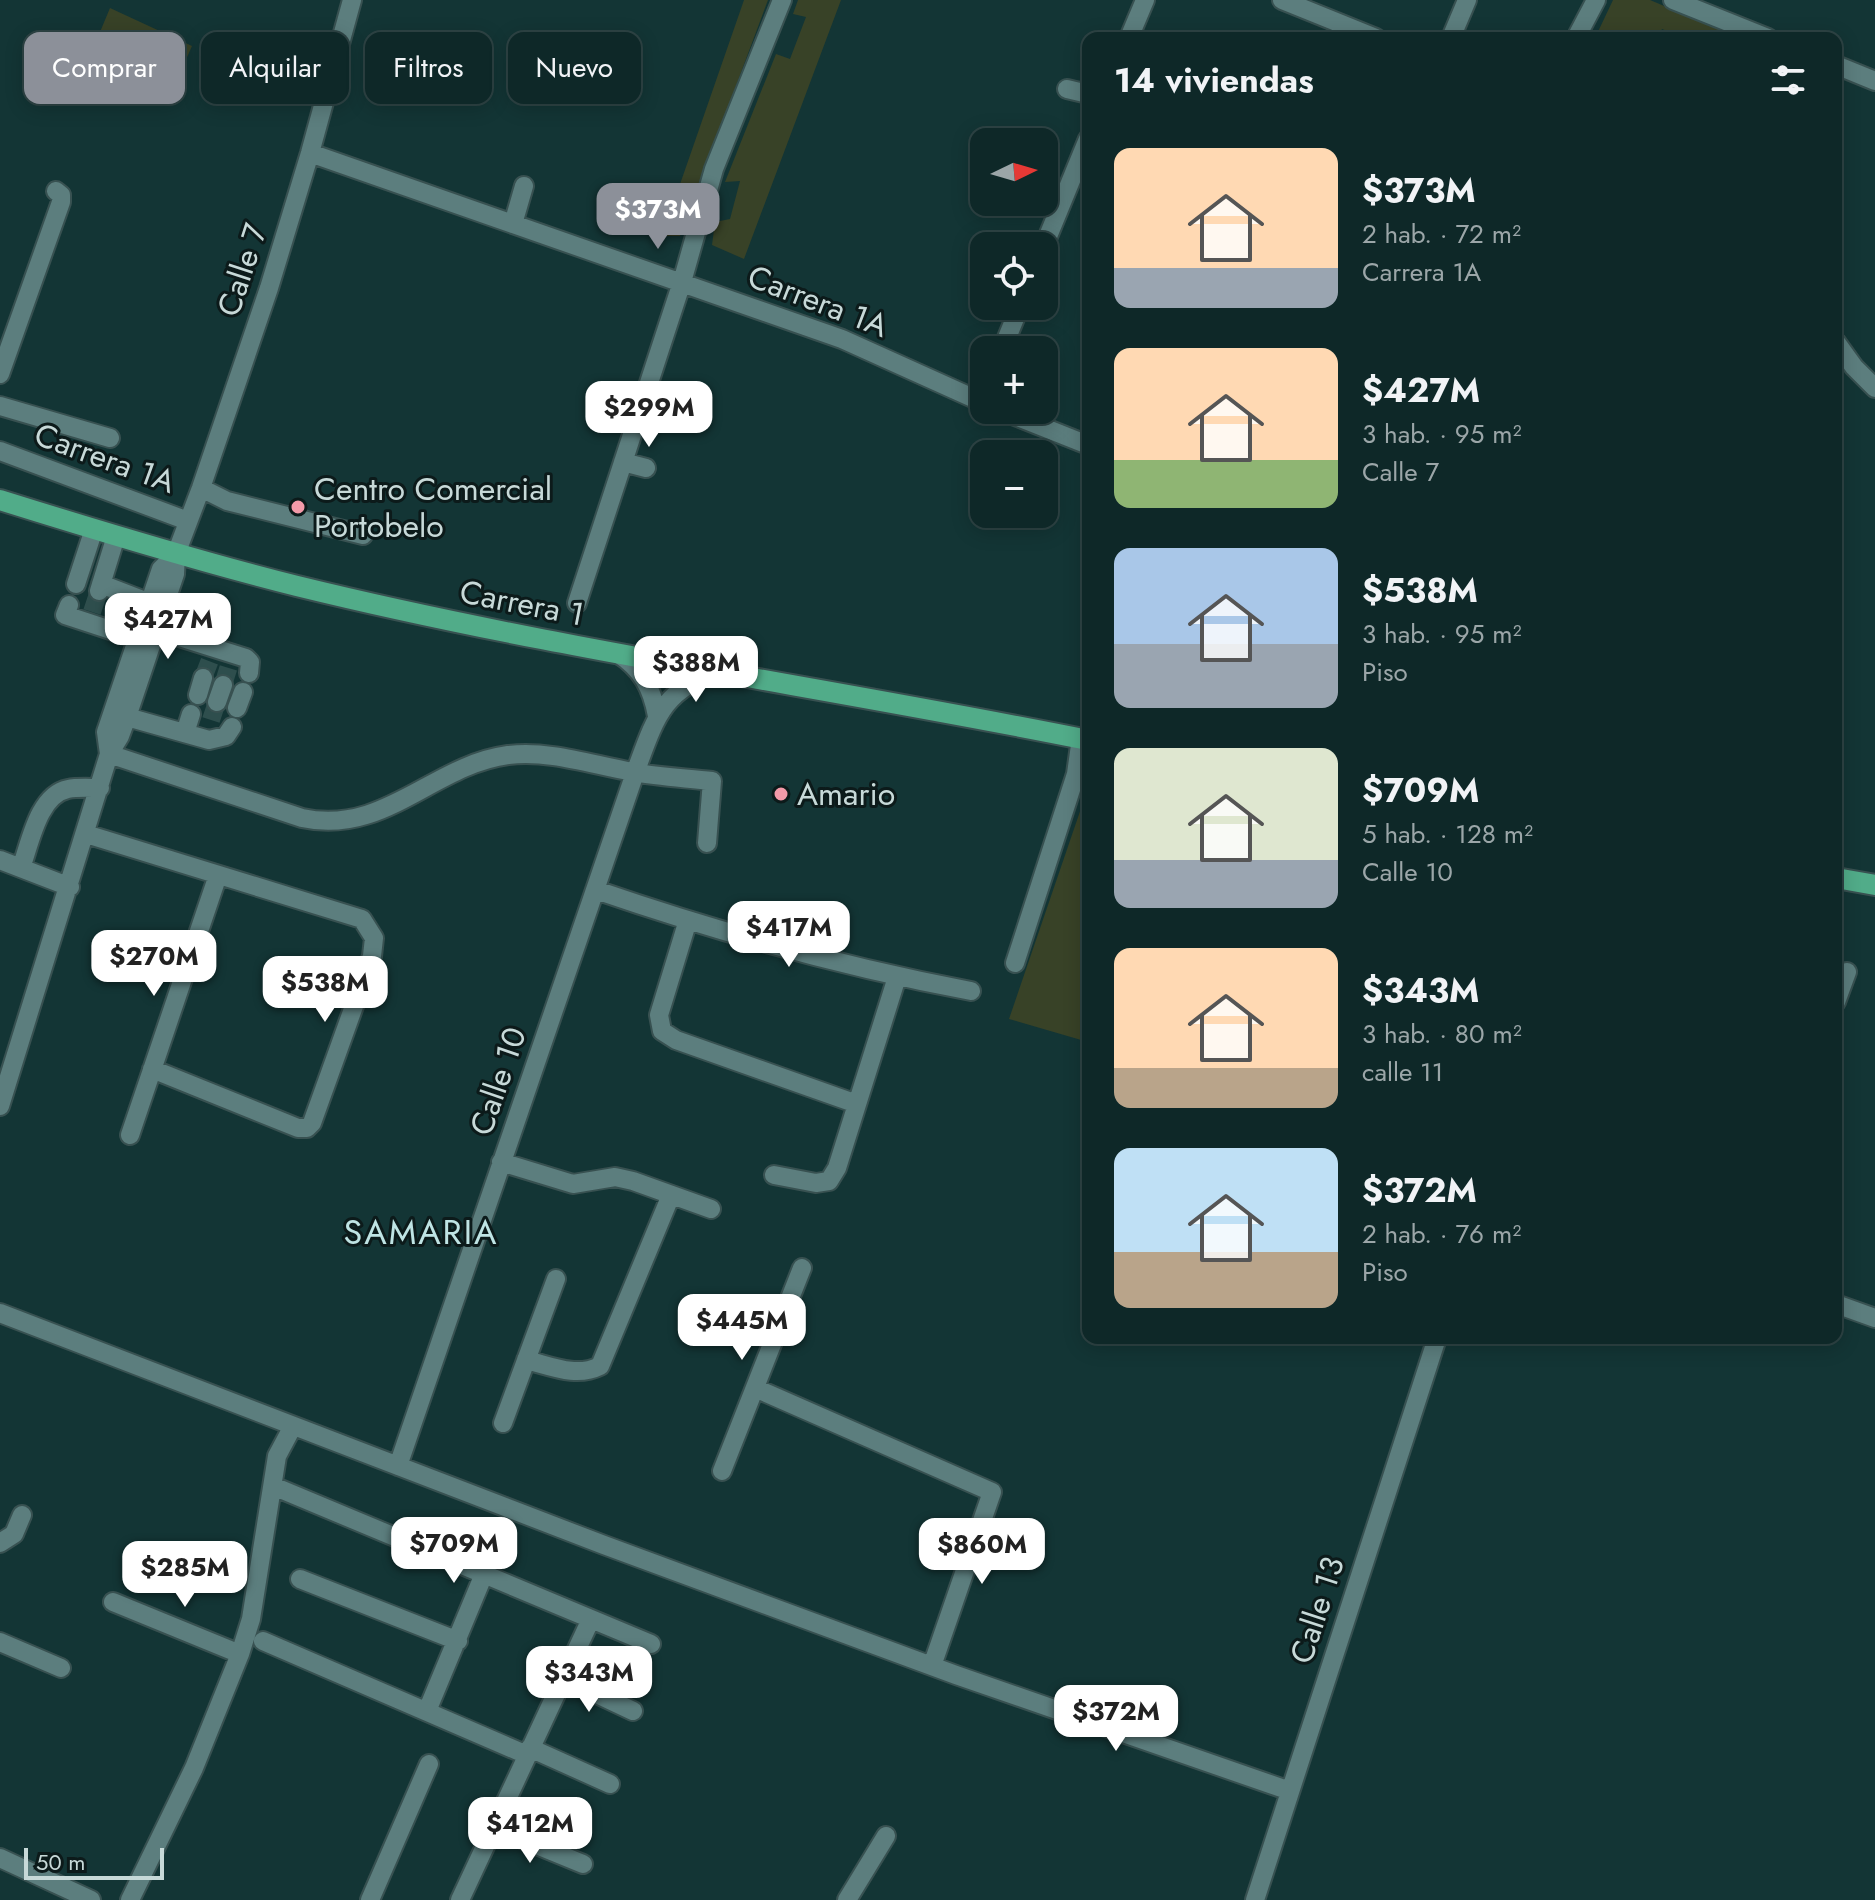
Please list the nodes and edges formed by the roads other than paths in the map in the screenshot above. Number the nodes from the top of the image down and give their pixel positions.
1 (352, 0) edge
2 (782, 0) edge
3 (1145, 0) edge
4 (1282, 0) edge
5 (1467, 0) edge
6 (1596, 0) edge
7 (1673, 0) edge
8 (1132, 32) edge
9 (1361, 32) edge
10 (1454, 32) edge
11 (1579, 32) edge
12 (1753, 32) edge
13 (1842, 67) edge
14 (1875, 81) edge
15 (1067, 89) dead end
16 (1082, 93) edge
17 (310, 153) junction
18 (1082, 154) edge
19 (282, 177) dead end
20 (300, 182) junction
21 (524, 186) dead end
22 (58, 193) dead end
23 (513, 224) junction
24 (1050, 232) edge
25 (682, 282) junction
26 (269, 288) junction
27 (288, 294) dead end
28 (1842, 358) edge
29 (0, 374) edge
30 (1874, 387) edge
31 (970, 398) edge
32 (0, 406) edge
33 (1034, 424) edge
34 (110, 438) dead end
35 (1082, 443) edge
36 (0, 451) edge
37 (623, 462) junction
38 (646, 468) dead end
39 (201, 488) junction
40 (0, 500) edge
41 (188, 521) junction
42 (94, 529) junction
43 (363, 535) dead end
44 (116, 536) junction
45 (176, 554) junction
46 (76, 584) dead end
47 (144, 601) junction
48 (577, 603) dead end
49 (69, 605) dead end
50 (157, 630) junction
51 (133, 637) junction
52 (615, 652) junction
53 (721, 672) junction
54 (249, 673) dead end
55 (191, 714) tunnel mouth
56 (657, 716) junction
57 (127, 717) junction
58 (211, 720) tunnel mouth
59 (232, 727) dead end
60 (185, 733) junction
61 (205, 739) junction
62 (1082, 739) edge
63 (1082, 748) edge
64 (109, 754) junction
65 (635, 773) junction
66 (100, 788) junction
67 (86, 834) junction
68 (707, 843) dead end
69 (0, 860) edge
70 (21, 868) junction
71 (218, 875) junction
72 (1842, 879) edge
73 (1875, 885) edge
74 (70, 887) junction
75 (596, 890) junction
76 (688, 920) junction
77 (1015, 963) dead end
78 (1847, 972) dead end
79 (897, 977) junction
80 (1842, 986) edge
81 (971, 991) dead end
82 (152, 1069) junction
83 (3, 1087) edge
84 (857, 1104) junction
85 (0, 1106) edge
86 (130, 1135) dead end
87 (501, 1162) junction
88 (774, 1175) dead end
89 (671, 1195) junction
90 (711, 1209) dead end
91 (802, 1268) dead end
92 (556, 1279) dead end
93 (1842, 1306) edge
94 (0, 1313) edge
95 (1875, 1318) edge
96 (1435, 1344) edge
97 (526, 1360) junction
98 (755, 1388) junction
99 (503, 1423) dead end
100 (293, 1426) junction
101 (398, 1466) junction
102 (722, 1471) dead end
103 (273, 1486) junction
104 (22, 1515) dead end
105 (0, 1543) edge
106 (484, 1574) junction
107 (300, 1579) dead end
108 (113, 1602) dead end
109 (591, 1619) junction
110 (263, 1641) dead end
111 (458, 1641) junction
112 (0, 1642) edge
113 (651, 1644) dead end
114 (240, 1654) junction
115 (932, 1666) junction
116 (61, 1668) dead end
117 (563, 1678) junction
118 (427, 1711) junction
119 (633, 1711) dead end
120 (529, 1752) junction
121 (429, 1764) dead end
122 (610, 1784) dead end
123 (1290, 1791) junction
124 (493, 1827) junction
125 (886, 1836) dead end
126 (0, 1858) edge
127 (583, 1864) dead end
128 (91, 1900) edge
129 (130, 1900) edge
130 (370, 1900) edge
131 (460, 1900) edge
132 (847, 1900) edge
133 (1255, 1900) edge

1 - 17 street, Calle 7
2 - 25 street
3 - 8 street
4 - 9 street
5 - 10 street
6 - 11 street
7 - 12 street
13 - 14 street
15 - 16 street
17 - 20 street, Calle 7
17 - 23 street, Carrera 1A
18 - 24 street
19 - 20 street
20 - 26 street, Calle 7
21 - 23 street
22 - 29 street
23 - 25 street, Carrera 1A
25 - 31 street, Carrera 1A
25 - 37 street
26 - 27 street
26 - 39 street, Calle 7
28 - 30 street
32 - 34 street
33 - 35 street, Carrera 1A
36 - 41 street, Carrera 1A
37 - 38 street
37 - 48 street
39 - 41 street, Calle 7
39 - 43 street
40 - 42 main road, Carrera 1
41 - 45 street, Calle 7
42 - 44 main road, Carrera 1
42 - 46 street
44 - 45 main road, Carrera 1
44 - 47 street
45 - 47 street, Calle 7
45 - 50 street, Calle 7
45 - 52 main road, Carrera 1
47 - 51 street, Calle 7
49 - 51 street
50 - 54 street
50 - 57 street, Calle 7
51 - 64 street, Calle 7
52 - 53 main road, Carrera 1
52 - 56 street
53 - 56 street
53 - 62 main road, Carrera 1
55 - 60 street
56 - 65 street, Calle 10
57 - 60 street
57 - 64 street, Calle 7
58 - 61 street
59 - 61 street
60 - 61 street
63 - 77 street
64 - 65 street
64 - 66 street, Calle 7
65 - 68 street
65 - 75 street, Calle 10
66 - 67 street, Calle 7
66 - 70 street
67 - 71 street
67 - 74 street, Calle 7
69 - 70 street
70 - 74 street
71 - 82 street
71 - 82 street
72 - 73 main road
74 - 83 street, Calle 7
75 - 76 street
75 - 87 street, Calle 10
76 - 79 street
76 - 84 street
78 - 80 street
79 - 81 street
79 - 84 street
82 - 86 street
83 - 85 street, Calle 7
84 - 88 street
87 - 89 street
87 - 101 street, Calle 10
89 - 90 street
89 - 97 street
91 - 98 street
92 - 97 street
93 - 95 street
94 - 100 street
96 - 123 street, Calle 13
97 - 99 street
98 - 102 street
98 - 115 street
100 - 101 street
100 - 103 street
101 - 115 street
103 - 106 street
103 - 114 street
104 - 105 street
106 - 109 street
106 - 111 street
107 - 111 street
108 - 114 street
109 - 113 street
109 - 117 street
110 - 118 street
111 - 118 street
112 - 116 street
114 - 129 street
115 - 123 street
117 - 119 street
117 - 120 street
118 - 120 street
120 - 122 street
120 - 124 street
121 - 130 street
123 - 133 street, Calle 13
124 - 127 street
124 - 131 street
125 - 132 street
126 - 128 street

